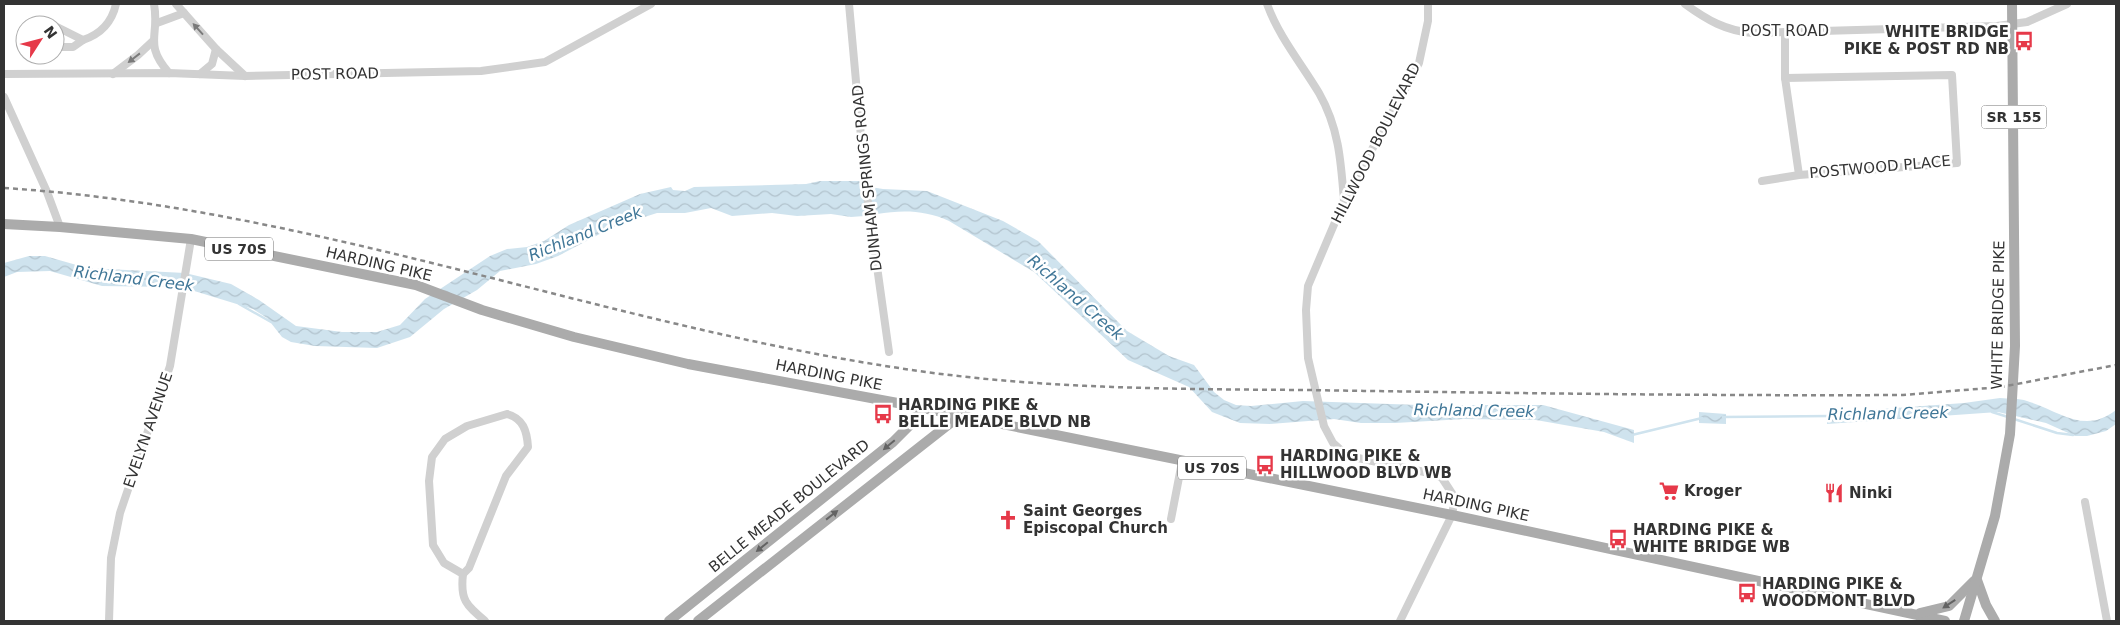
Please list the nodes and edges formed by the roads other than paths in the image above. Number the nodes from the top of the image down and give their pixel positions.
1 (116, 4) edge
2 (154, 4) edge
3 (176, 4) edge
4 (651, 4) edge
5 (849, 4) edge
6 (1267, 4) edge
7 (1428, 4) edge
8 (1685, 4) edge
9 (2012, 4) edge
10 (2067, 4) edge
11 (184, 13) junction
12 (157, 23) junction
13 (2012, 24) junction
14 (65, 31) edge
15 (1785, 32) junction
16 (83, 40) junction
17 (153, 41) junction
18 (65, 47) edge
19 (216, 49) junction
20 (169, 73) junction
21 (4, 74) edge
22 (113, 74) junction
23 (200, 74) junction
24 (245, 76) junction
25 (1785, 78) junction
26 (4, 96) edge
27 (1799, 175) junction
28 (1762, 181) dead end
29 (1344, 201) junction
30 (4, 224) edge
31 (60, 226) junction
32 (191, 239) junction
33 (889, 352) dead end
34 (921, 409) junction
35 (958, 417) junction
36 (1182, 462) junction
37 (855, 473) junction
38 (866, 488) junction
39 (2085, 502) dead end
40 (1452, 515) junction
41 (800, 516) junction
42 (1171, 519) dead end
43 (812, 531) junction
44 (463, 574) junction
45 (1977, 579) junction
46 (722, 580) junction
47 (732, 594) junction
48 (1914, 614) junction
49 (109, 621) edge
50 (485, 621) edge
51 (668, 621) edge
52 (698, 621) edge
53 (1400, 621) edge
54 (1945, 621) edge
55 (1964, 621) edge
56 (1995, 621) edge
57 (2107, 621) edge

1 - 16 street
2 - 12 street
3 - 11 street
4 - 24 street, POST ROAD
5 - 33 street, DUNHAM SPRINGS ROAD
6 - 29 street
7 - 29 street, HILLWOOD BOULEVARD
8 - 15 street, POST ROAD
9 - 13 main road, WHITE BRIDGE PIKE / SR 155
10 - 13 street, POST ROAD
11 - 12 street
19 -> 11 street
12 - 17 street
13 - 15 street, POST ROAD
13 - 45 main road, WHITE BRIDGE PIKE / SR 155
14 - 16 street
15 - 25 street, POSTWOOD PLACE
16 - 18 street
17 - 20 street
17 -> 22 street
19 - 23 street
19 - 24 street
20 - 22 street, POST ROAD
20 - 23 street, POST ROAD
21 - 22 street, POST ROAD
23 - 24 street, POST ROAD
25 - 27 street, POSTWOOD PLACE
25 - 27 street, POSTWOOD PLACE
26 - 31 street
27 - 28 street
29 - 40 street, HILLWOOD BOULEVARD
30 - 31 main road, HARDING PIKE / US 70S
31 - 32 main road, HARDING PIKE / US 70S
32 - 34 main road, HARDING PIKE / US 70S
32 - 49 street, EVELYN AVENUE
34 - 35 main road, HARDING PIKE / US 70S
34 -> 37 main road, BELLE MEADE BOULEVARD
35 - 36 main road, HARDING PIKE / US 70S
35 - 38 main road
36 - 40 main road, HARDING PIKE / US 70S
36 - 42 street
37 - 38 main road
37 - 41 main road, BELLE MEADE BOULEVARD
43 -> 38 main road
39 - 57 street
40 - 48 main road, HARDING PIKE / US 70S
40 - 53 street
41 - 43 main road
41 -> 46 main road, BELLE MEADE BOULEVARD
43 - 47 main road
44 - 44 street
44 - 50 street
45 -> 48 main road
45 - 55 main road, WHITE BRIDGE PIKE / SR 155
45 - 56 main road
46 - 47 main road
46 - 51 main road, BELLE MEADE BOULEVARD
47 - 52 main road
48 - 54 main road, HARDING PIKE / US 70S

